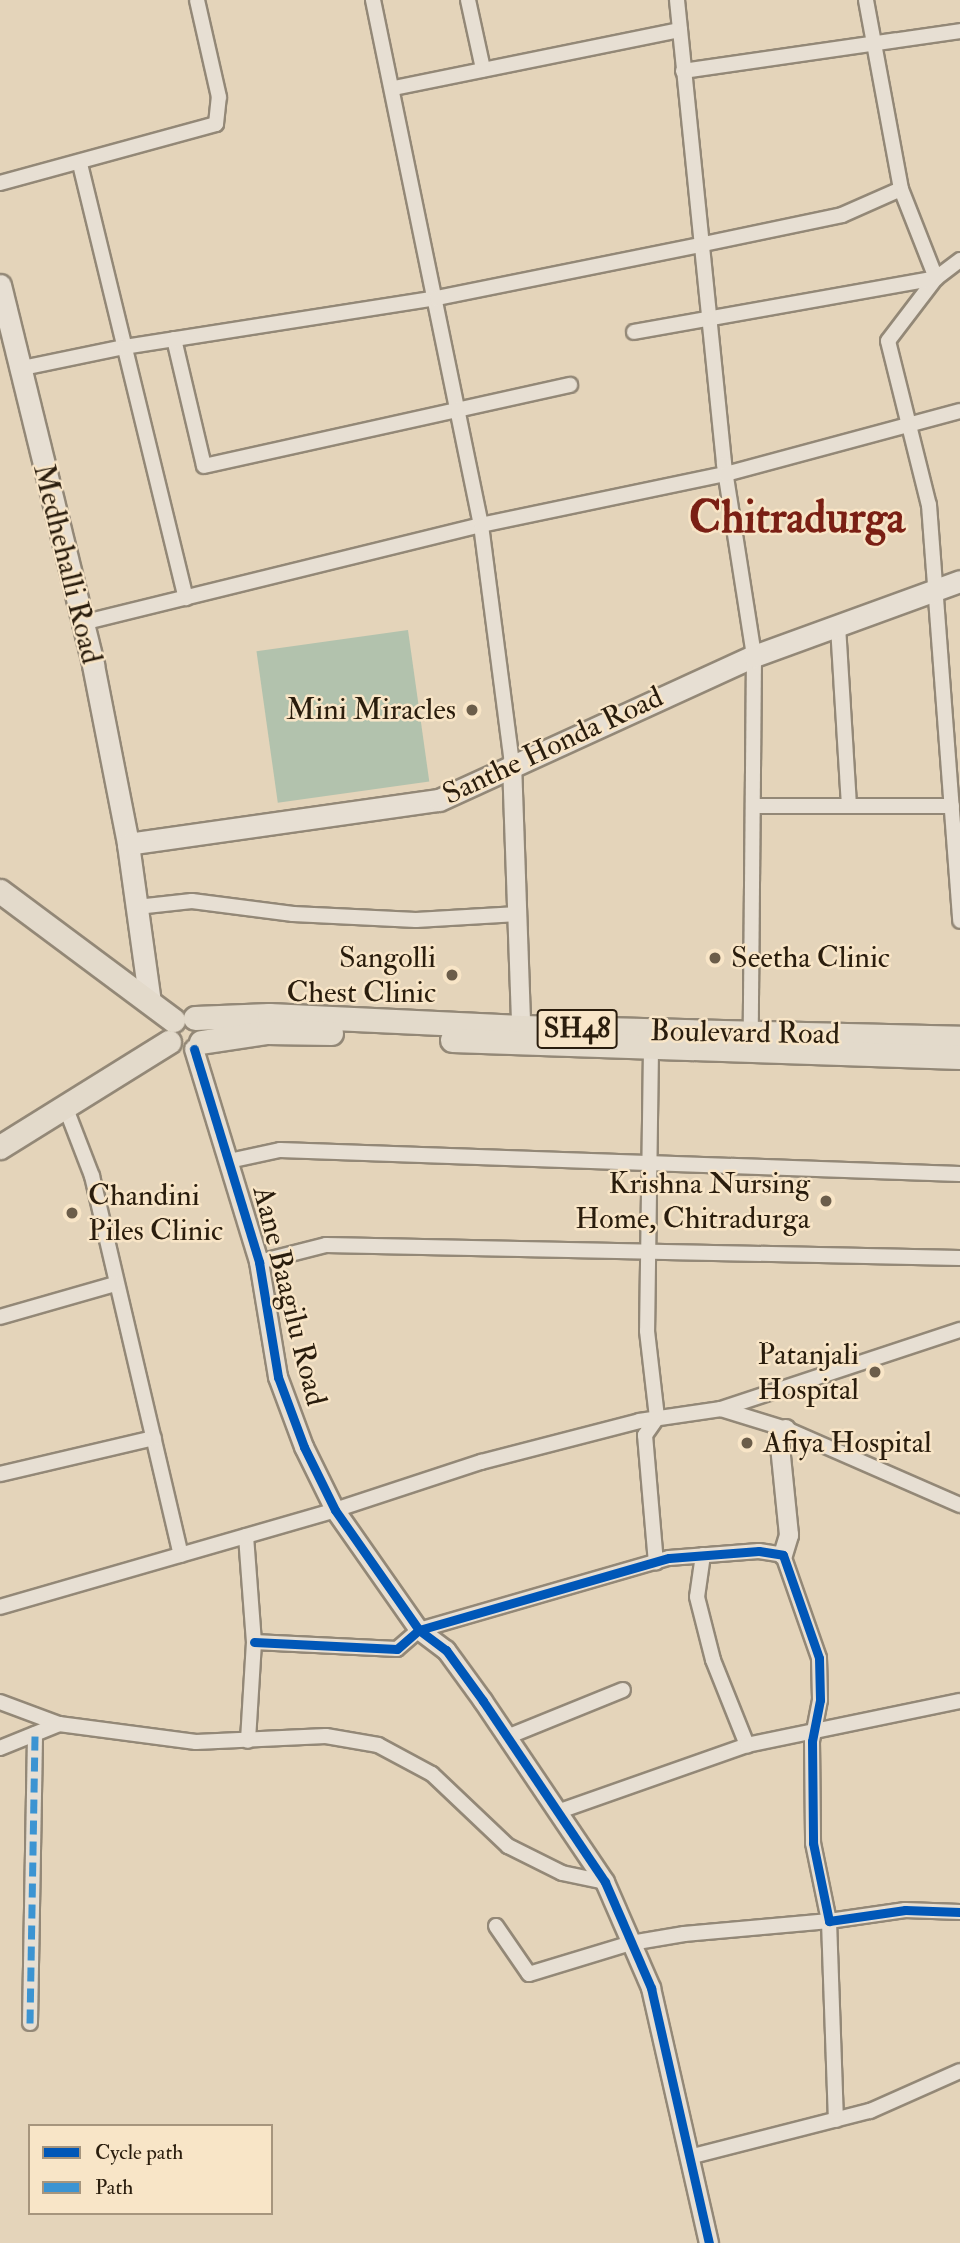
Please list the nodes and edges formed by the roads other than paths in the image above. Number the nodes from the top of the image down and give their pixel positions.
1 (197, 0) edge
2 (373, 0) edge
3 (468, 0) edge
4 (677, 0) edge
5 (866, 0) edge
6 (680, 30) junction
7 (960, 31) edge
8 (874, 45) junction
9 (483, 69) junction
10 (683, 71) junction
11 (394, 88) junction
12 (80, 164) junction
13 (0, 183) edge
14 (901, 189) junction
15 (699, 245) junction
16 (960, 260) edge
17 (936, 278) junction
18 (0, 285) edge
19 (438, 298) junction
20 (707, 320) junction
21 (634, 332) dead end
22 (174, 339) junction
23 (124, 347) junction
24 (18, 369) junction
25 (570, 386) dead end
26 (459, 409) junction
27 (960, 411) edge
28 (908, 423) junction
29 (726, 474) junction
30 (481, 525) junction
31 (960, 581) edge
32 (937, 589) junction
33 (186, 598) junction
34 (82, 623) junction
35 (838, 626) junction
36 (754, 656) junction
37 (513, 763) junction
38 (849, 805) junction
39 (753, 806) junction
40 (952, 806) junction
41 (128, 844) junction
42 (0, 891) edge
43 (137, 907) junction
44 (518, 914) junction
45 (960, 921) edge
46 (150, 1003) junction
47 (179, 1027) junction
48 (521, 1027) junction
49 (751, 1034) junction
50 (960, 1038) edge
51 (198, 1046) junction
52 (651, 1049) junction
53 (960, 1057) edge
54 (65, 1106) junction
55 (0, 1147) edge
56 (229, 1161) junction
57 (649, 1161) junction
58 (960, 1174) edge
59 (647, 1254) junction
60 (960, 1258) edge
61 (259, 1262) junction
62 (115, 1284) junction
63 (0, 1317) edge
64 (960, 1330) edge
65 (721, 1409) junction
66 (657, 1418) junction
67 (786, 1429) junction
68 (154, 1438) junction
69 (0, 1474) edge
70 (960, 1505) edge
71 (335, 1510) junction
72 (246, 1536) junction
73 (181, 1555) junction
74 (703, 1555) junction
75 (783, 1555) junction
76 (656, 1563) junction
77 (0, 1607) edge
78 (419, 1630) junction
79 (254, 1642) junction
80 (623, 1690) dead end
81 (960, 1701) edge
82 (0, 1702) edge
83 (59, 1724) junction
84 (35, 1734) junction
85 (814, 1734) junction
86 (507, 1737) junction
87 (248, 1741) junction
88 (747, 1745) junction
89 (0, 1748) edge
90 (557, 1812) junction
91 (604, 1882) junction
92 (960, 1912) edge
93 (829, 1921) junction
94 (496, 1926) dead end
95 (631, 1944) junction
96 (30, 2023) dead end
97 (960, 2071) edge
98 (836, 2120) junction
99 (689, 2157) junction
100 (709, 2243) edge

1 - 12 street
2 - 11 street
3 - 9 street
4 - 6 street
5 - 8 street
6 - 9 street
6 - 10 street
7 - 8 street
8 - 10 street
8 - 14 street
9 - 11 street
10 - 15 street
11 - 19 street
12 - 13 street
12 - 23 street
14 - 15 street
14 - 17 street
15 - 19 street
15 - 20 street
16 - 17 street
17 - 20 street
17 - 28 street
18 - 24 main road, Medhehalli Road
19 - 22 street
19 - 26 street
20 - 21 street
20 - 29 street
22 - 23 street
22 - 26 street
23 - 24 street
23 - 33 street
24 - 34 main road, Medhehalli Road
25 - 26 street
26 - 30 street
27 - 28 street
28 - 29 street
28 - 32 street
29 - 30 street
29 - 36 street
30 - 33 street
30 - 37 street
31 - 32 main road, Santhe Honda Road
32 - 35 main road, Santhe Honda Road
32 - 40 street
33 - 34 street
34 - 41 main road, Medhehalli Road
35 - 36 main road, Santhe Honda Road
35 - 38 street
36 - 37 main road, Santhe Honda Road
36 - 39 street
37 - 41 main road, Santhe Honda Road
37 - 44 street
38 - 39 street
38 - 40 street
39 - 49 street
40 - 45 street
41 - 43 main road, Medhehalli Road
42 - 46 main road
43 - 44 street
43 - 46 main road, Medhehalli Road
44 - 48 street
46 - 47 main road
47 - 48 main road, Boulevard Road / SH48
47 - 51 main road
47 - 51 main road, SH48
47 - 54 main road, SH48
48 - 49 main road, Boulevard Road / SH48
49 - 50 main road, Boulevard Road / SH48
51 - 52 main road, Boulevard Road / SH48
51 - 56 street, Aane Baagilu Road
52 - 53 main road, Boulevard Road / SH48
52 - 57 street
54 - 55 main road, SH48
54 - 62 street
56 - 57 street
56 - 61 street, Aane Baagilu Road
57 - 58 street
57 - 59 street
59 - 60 street
59 - 61 street
59 - 66 street
61 - 71 street, Aane Baagilu Road
62 - 63 street
62 - 68 street
64 - 65 street
65 - 66 street
65 - 67 street
66 - 71 street
66 - 76 street
67 - 70 street
67 - 75 street
68 - 69 street
68 - 73 street
71 - 72 street
71 - 78 street, Aane Baagilu Road
72 - 73 street
72 - 79 street
73 - 77 street
74 - 75 street
74 - 76 street
74 - 88 street
75 - 85 street
76 - 78 street
78 - 79 street
78 - 86 street, Aane Baagilu Road
79 - 87 street
80 - 86 street
81 - 85 street
82 - 83 street
83 - 84 street
83 - 87 street
84 - 89 street
84 - 96 street
85 - 88 street
85 - 93 street
86 - 90 street, Aane Baagilu Road
87 - 91 street
88 - 90 street
90 - 91 street, Aane Baagilu Road
91 - 95 street, Aane Baagilu Road
92 - 93 street
93 - 95 street
93 - 98 street
94 - 95 street
95 - 99 street, Aane Baagilu Road
97 - 98 street
98 - 99 street
99 - 100 street, Aane Baagilu Road

